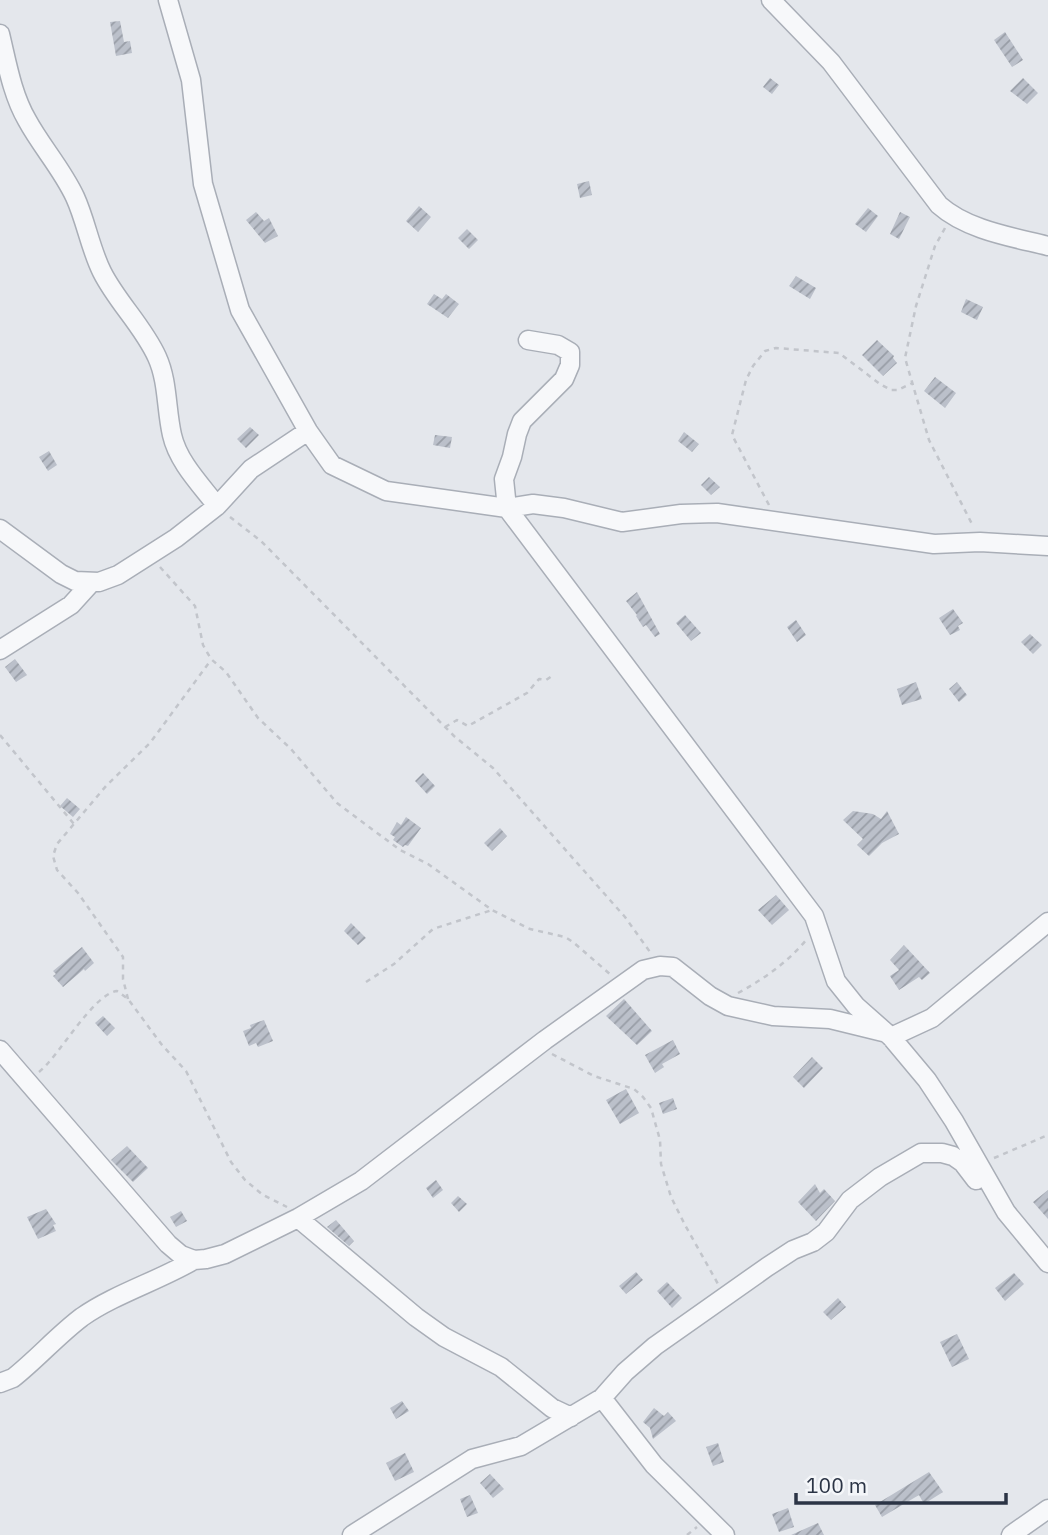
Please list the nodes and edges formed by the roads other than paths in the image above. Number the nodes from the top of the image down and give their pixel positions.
1 (168, 0) edge
2 (771, 0) edge
3 (0, 34) edge
4 (1048, 246) edge
5 (528, 340) dead end
6 (308, 431) junction
7 (217, 506) junction
8 (507, 508) junction
9 (0, 529) edge
10 (1048, 547) edge
11 (91, 583) junction
12 (0, 650) edge
13 (1048, 922) edge
14 (887, 1035) junction
15 (0, 1050) edge
16 (993, 1192) junction
17 (300, 1216) junction
18 (194, 1261) junction
19 (1048, 1263) edge
20 (0, 1383) edge
21 (602, 1398) junction
22 (572, 1417) junction
23 (1048, 1509) edge
24 (352, 1535) edge
25 (725, 1535) edge
26 (1011, 1535) edge

1 - 6 street
2 - 4 street
3 - 7 street
5 - 8 street
6 - 7 street
6 - 8 street
7 - 11 street
8 - 10 street
8 - 14 street
9 - 11 street
11 - 12 street
13 - 14 street
14 - 16 street
14 - 17 street
15 - 18 street
16 - 19 street
16 - 21 street
17 - 18 street
17 - 22 street
18 - 20 street
21 - 22 street
21 - 25 street
22 - 24 street
23 - 26 street

